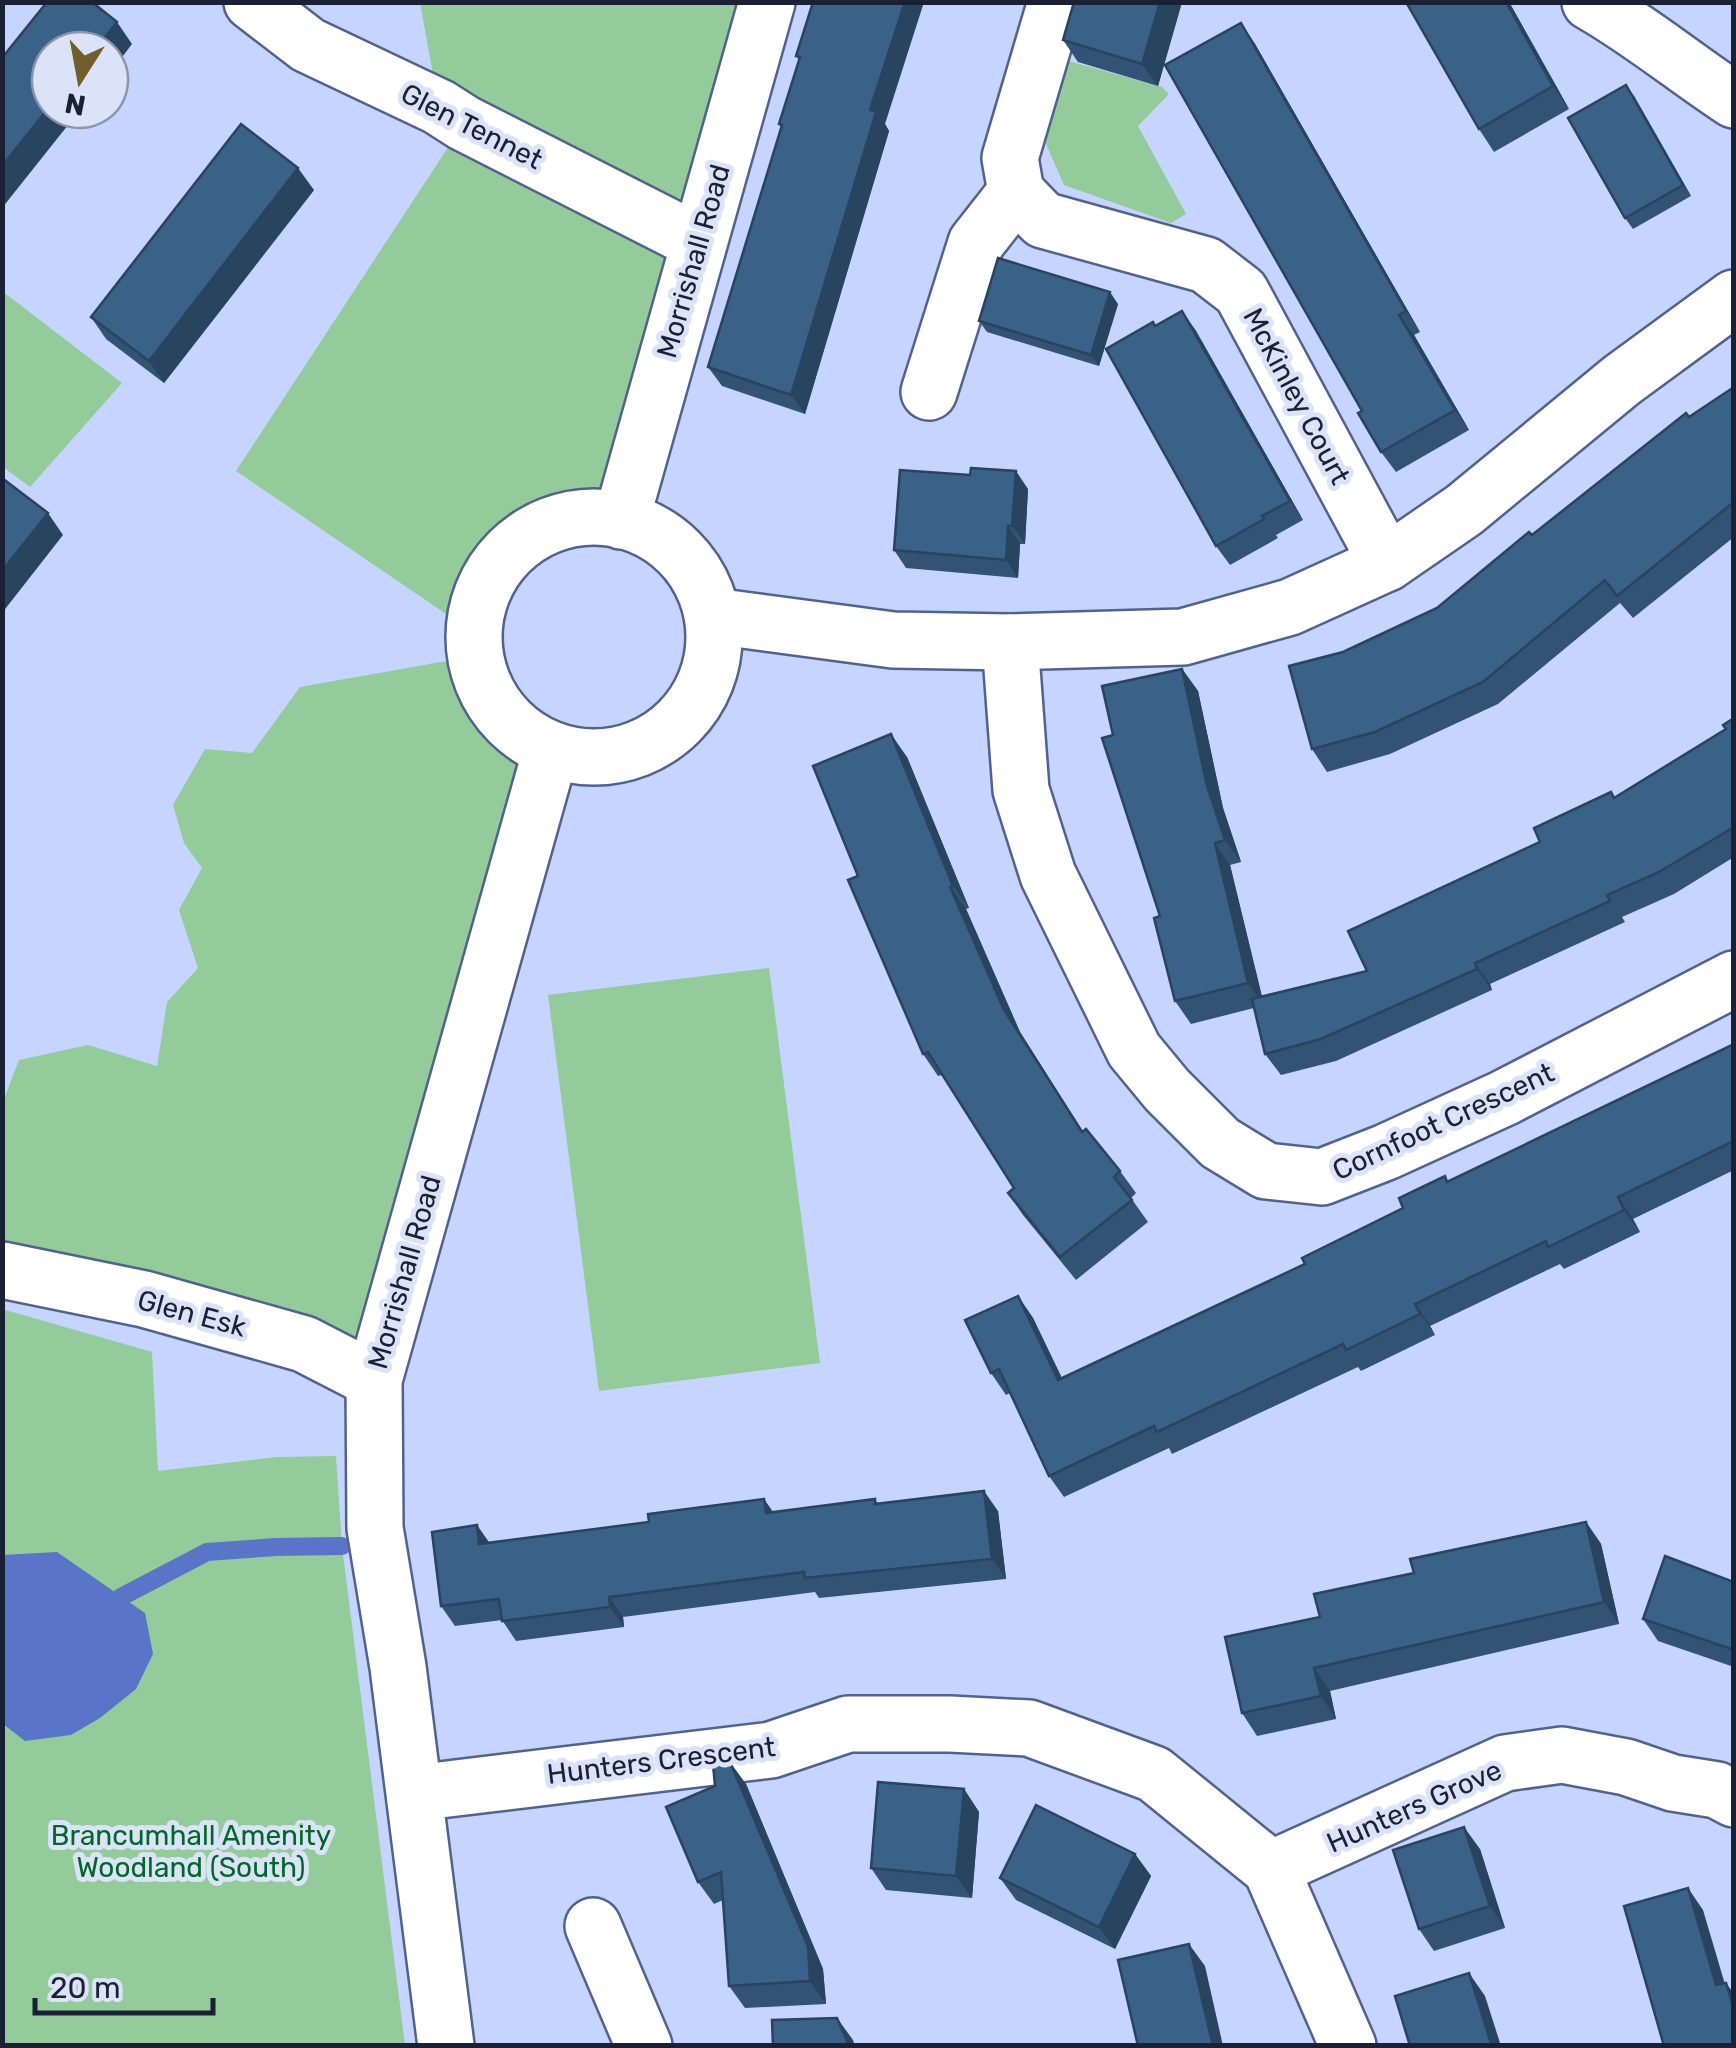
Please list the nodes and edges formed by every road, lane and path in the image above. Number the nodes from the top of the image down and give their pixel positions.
1 (252, 2) edge
2 (767, 2) edge
3 (1056, 2) edge
4 (1622, 11) edge
5 (1734, 100) edge
6 (1016, 192) junction
7 (698, 242) junction
8 (1734, 298) edge
9 (929, 392) dead end
10 (622, 520) junction
11 (1387, 564) junction
12 (713, 616) junction
13 (1010, 642) junction
14 (551, 750) junction
15 (1734, 979) edge
16 (2, 1270) edge
17 (374, 1380) junction
18 (414, 1792) junction
19 (1734, 1799) edge
20 (1271, 1869) junction
21 (593, 1926) dead end
22 (446, 2046) edge
23 (644, 2046) edge
24 (1348, 2046) edge

1 - 7 street, Glen Tennet
2 - 7 street, Morrishall Road
3 - 6 street
4 - 5 street
6 - 9 street
6 - 11 street, McKinley Court
7 - 10 street, Morrishall Road
8 - 11 street
10 - 12 street
10 - 14 street
11 - 13 street
12 - 13 street
12 - 14 street
13 - 15 street, Cornfoot Crescent
14 - 17 street, Morrishall Road
16 - 17 street, Glen Esk
17 - 18 street, Morrishall Road
18 - 20 street, Hunters Crescent
18 - 22 street, Morrishall Road
19 - 20 street, Hunters Grove
20 - 24 street, Hunters Crescent
21 - 23 street

